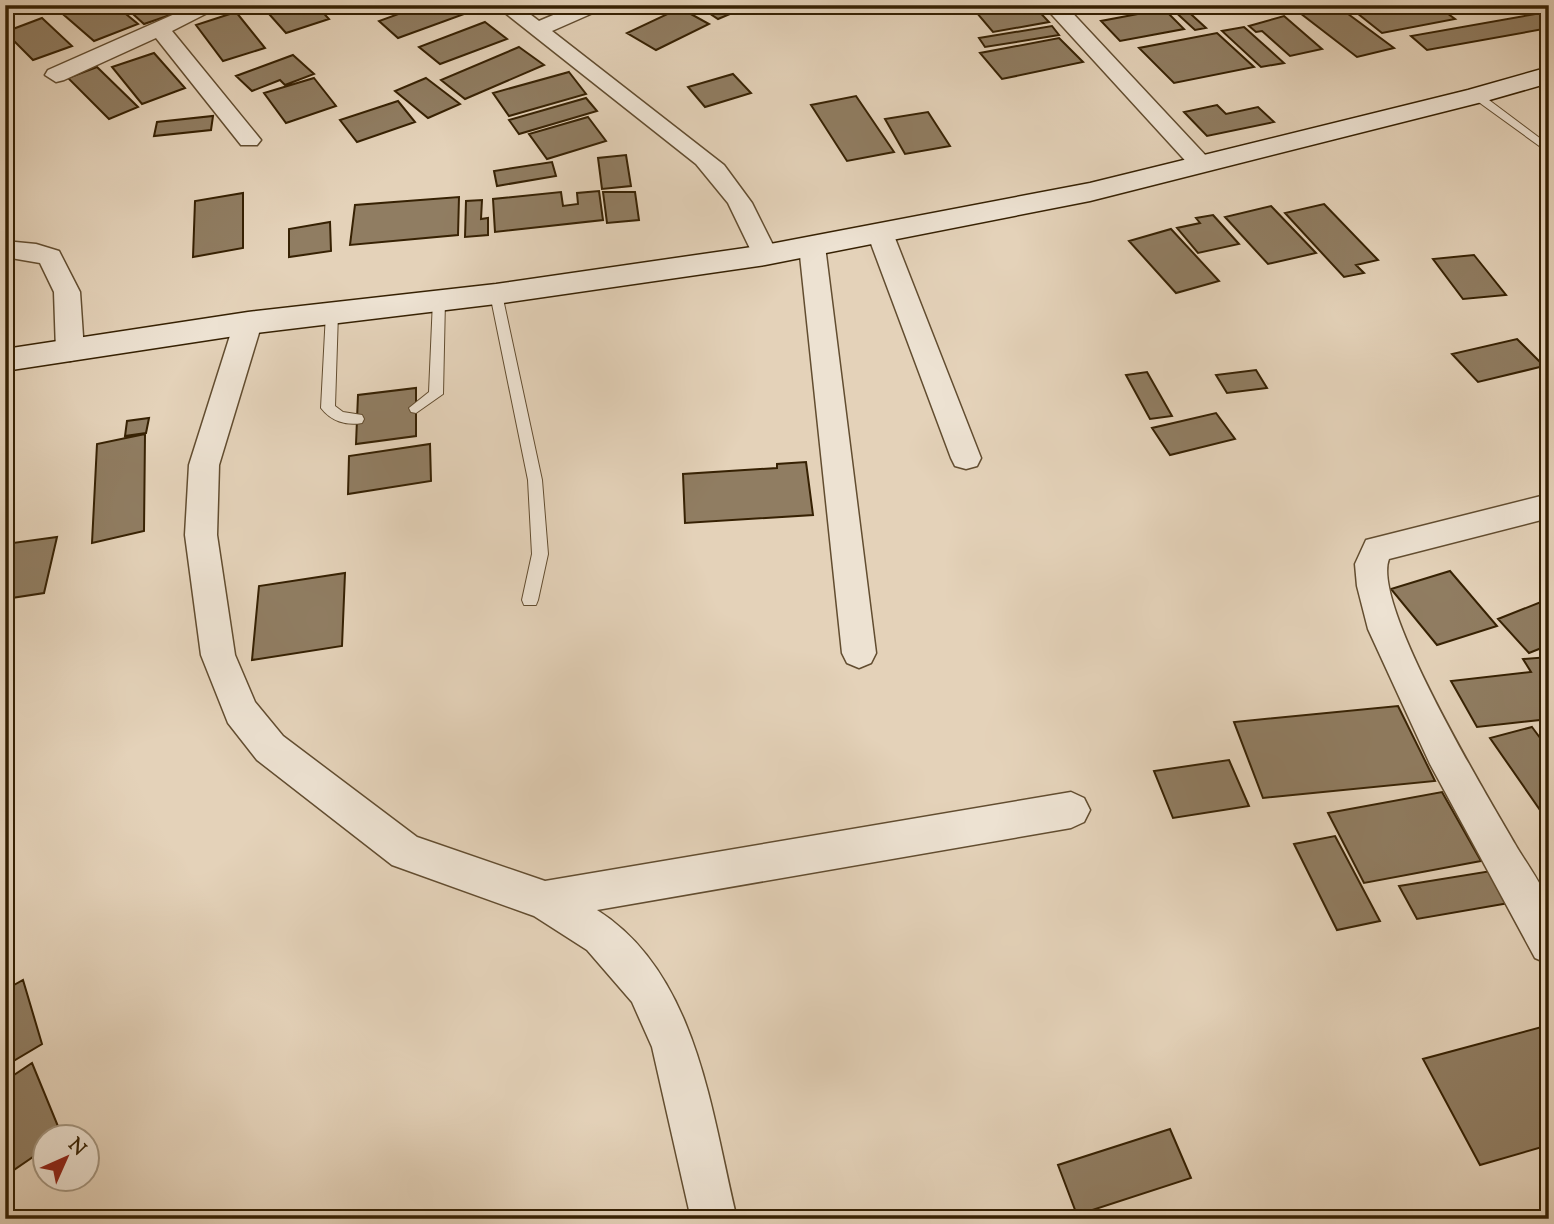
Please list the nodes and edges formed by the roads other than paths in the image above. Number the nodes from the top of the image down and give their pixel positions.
1 (213, 5) edge
2 (505, 5) edge
3 (595, 5) edge
4 (1053, 5) edge
5 (538, 29) junction
6 (162, 31) junction
7 (56, 75) dead end
8 (1549, 75) edge
9 (1477, 96) junction
10 (249, 139) dead end
11 (1549, 150) edge
12 (1200, 163) junction
13 (880, 233) junction
14 (812, 246) junction
15 (5, 249) edge
16 (765, 255) junction
17 (496, 294) junction
18 (439, 300) junction
19 (332, 313) junction
20 (248, 323) junction
21 (70, 351) junction
22 (5, 360) edge
23 (416, 408) dead end
24 (357, 419) dead end
25 (966, 458) dead end
26 (1549, 506) edge
27 (530, 600) dead end
28 (859, 653) dead end
29 (1071, 810) dead end
30 (545, 900) junction
31 (1549, 944) edge
32 (714, 1219) edge

1 - 6 street
2 - 5 street
3 - 5 street
4 - 12 street
5 - 16 street
6 - 7 street
6 - 10 street
8 - 9 main road
9 - 11 lane
9 - 12 main road
12 - 13 main road
13 - 14 main road
13 - 25 street
14 - 16 main road
14 - 28 street
15 - 21 street
16 - 17 main road
17 - 18 main road
17 - 27 lane
18 - 19 main road
18 - 23 lane
19 - 20 main road
19 - 24 lane
20 - 21 main road
20 - 30 street
21 - 22 main road
26 - 31 street
29 - 30 street
30 - 32 street

